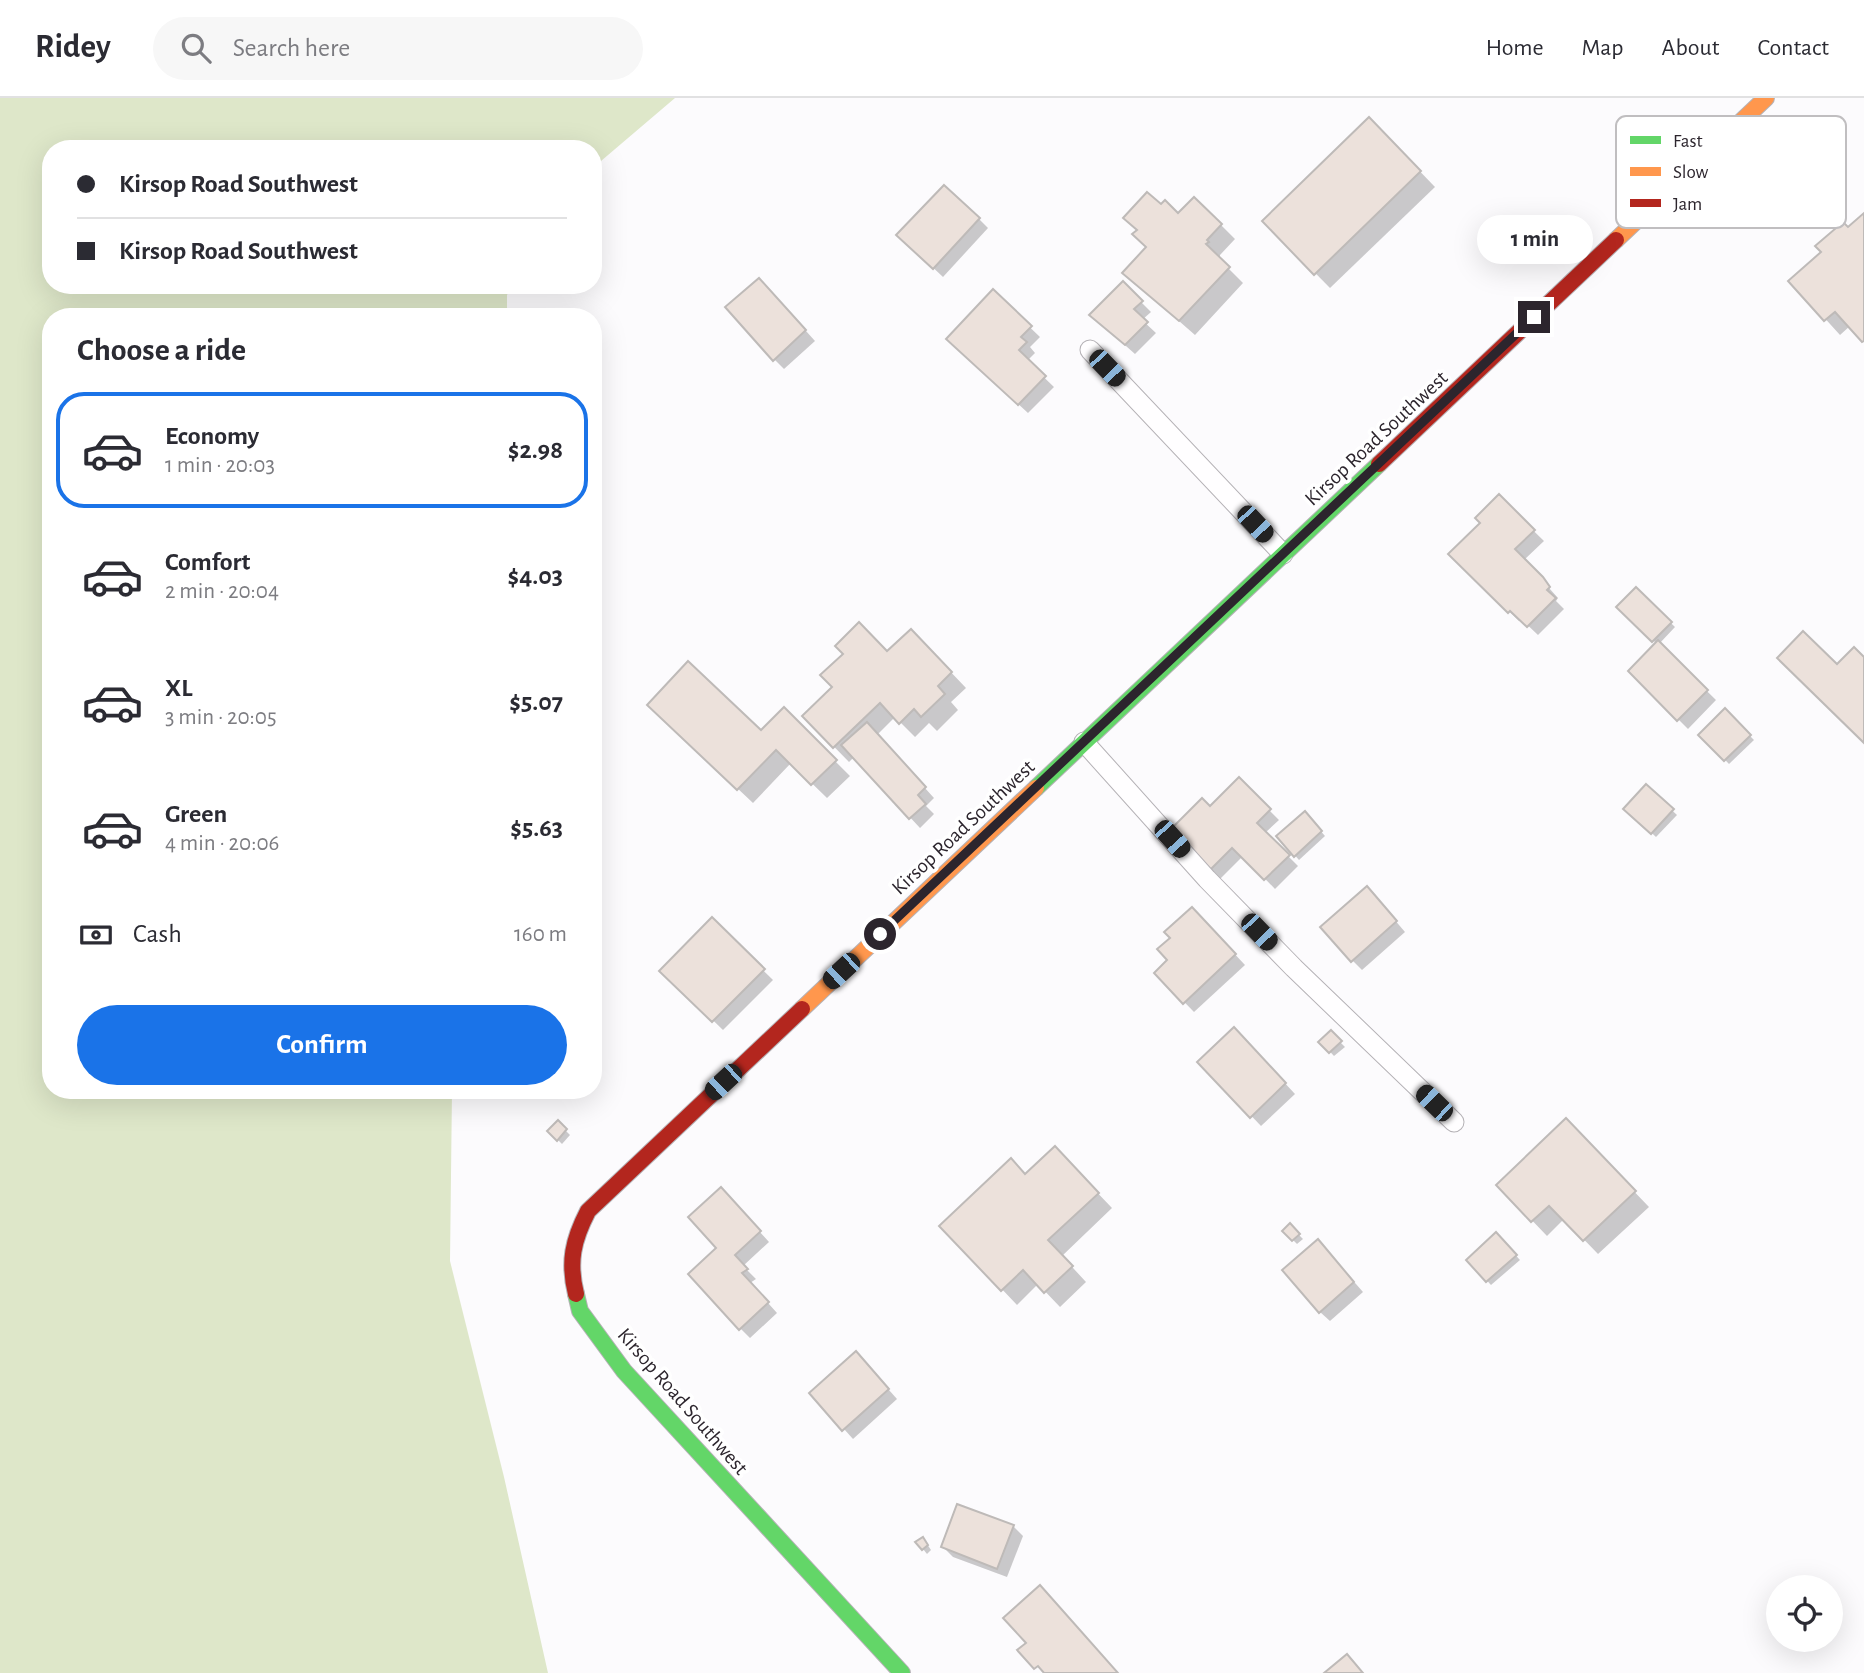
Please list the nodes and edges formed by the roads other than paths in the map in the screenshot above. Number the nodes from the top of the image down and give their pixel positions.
1 (1766, 98) edge
2 (1747, 116) edge
3 (1628, 228) edge
4 (1090, 350) dead end
5 (1283, 554) junction
6 (1084, 741) junction
7 (1454, 1122) dead end
8 (902, 1673) edge

1 - 2 street, Kirsop Road Southwest
3 - 5 street, Kirsop Road Southwest
4 - 5 lane
5 - 6 street, Kirsop Road Southwest
6 - 7 lane
6 - 8 street, Kirsop Road Southwest

